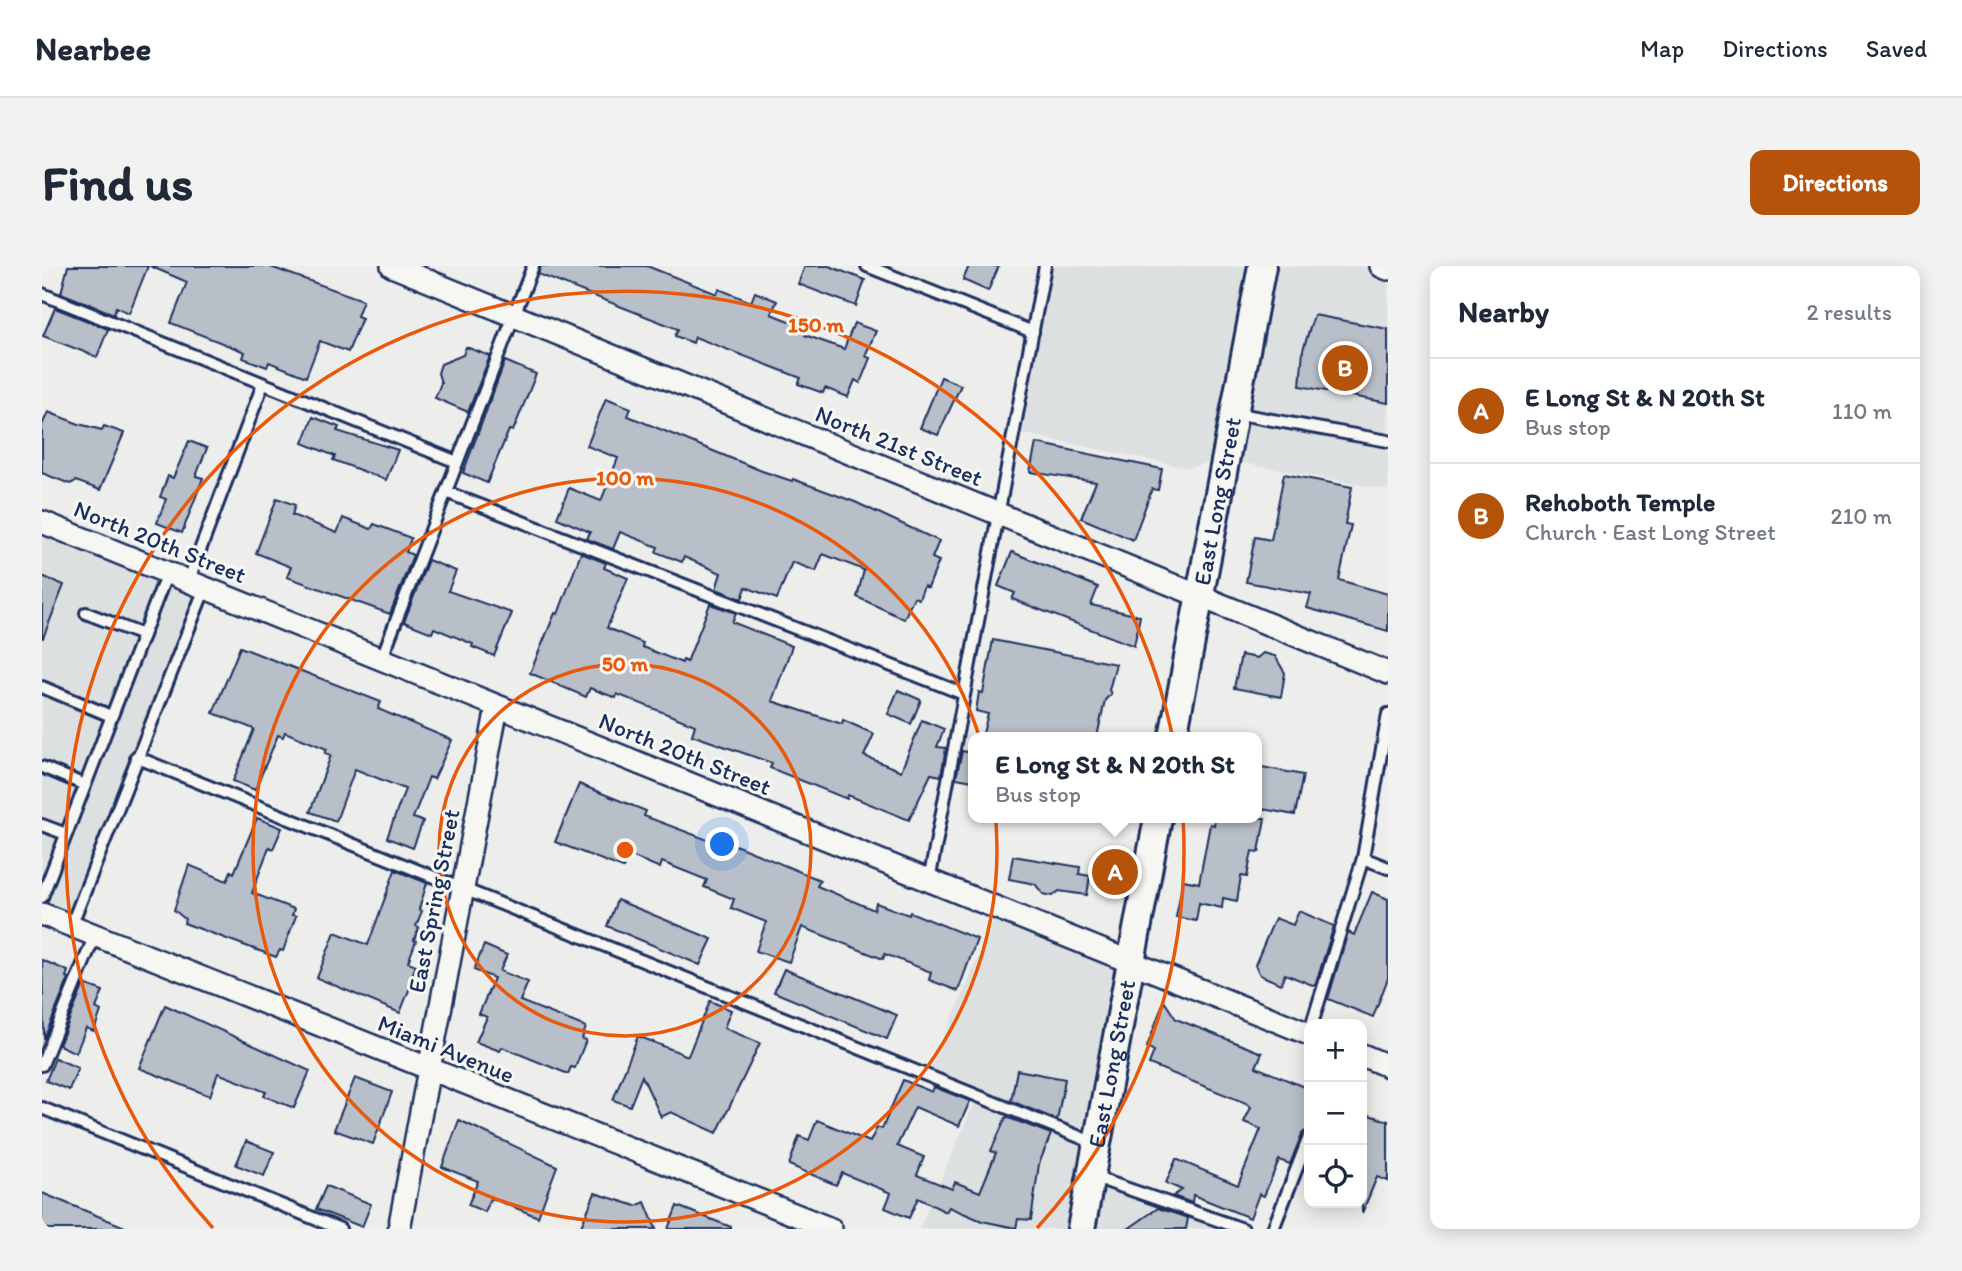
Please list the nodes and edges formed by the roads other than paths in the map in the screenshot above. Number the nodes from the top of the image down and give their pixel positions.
1 (392, 266) edge
2 (533, 266) edge
3 (867, 266) edge
4 (1045, 266) edge
5 (1262, 266) edge
6 (1381, 266) edge
7 (1388, 269) edge
8 (42, 294) edge
9 (513, 316) junction
10 (1033, 332) junction
11 (263, 384) junction
12 (1234, 413) junction
13 (1388, 441) edge
14 (457, 462) junction
15 (446, 492) junction
16 (998, 514) junction
17 (42, 522) edge
18 (167, 573) junction
19 (197, 585) junction
20 (1198, 596) junction
21 (86, 613) dead end
22 (143, 635) junction
23 (381, 660) junction
24 (1388, 673) edge
25 (42, 687) edge
26 (964, 694) junction
27 (497, 707) junction
28 (1388, 714) edge
29 (111, 716) junction
30 (1173, 732) edge
31 (136, 757) junction
32 (42, 767) edge
33 (85, 785) junction
34 (1157, 823) edge
35 (42, 825) edge
36 (66, 834) junction
37 (1363, 858) junction
38 (1388, 868) edge
39 (929, 881) junction
40 (463, 889) junction
41 (42, 897) edge
42 (42, 914) edge
43 (71, 926) junction
44 (95, 935) junction
45 (1132, 962) junction
46 (1314, 1019) edge
47 (1304, 1032) edge
48 (1367, 1057) edge
49 (42, 1065) edge
50 (1388, 1066) edge
51 (429, 1071) junction
52 (42, 1108) edge
53 (1097, 1144) junction
54 (1306, 1145) edge
55 (1091, 1176) junction
56 (340, 1229) edge
57 (399, 1229) edge
58 (831, 1229) edge
59 (1081, 1229) edge
60 (1243, 1229) edge
61 (1273, 1229) edge

1 - 9 street, North 21st Street
2 - 9 lane
3 - 10 lane
4 - 10 lane
5 - 12 street, East Long Street
6 - 7 street
8 - 11 lane
9 - 14 lane
9 - 16 street, North 21st Street
10 - 16 lane
11 - 14 lane
11 - 19 lane
12 - 13 lane
12 - 20 street, East Long Street
14 - 15 lane
15 - 23 lane
15 - 26 lane
16 - 20 street, North 21st Street
16 - 26 lane
17 - 18 street, North 20th Street
18 - 19 street, North 20th Street
18 - 22 lane
19 - 23 street, North 20th Street
19 - 31 lane
20 - 24 street, North 21st Street
20 - 30 street, East Long Street
21 - 22 lane
22 - 29 lane
23 - 27 street, North 20th Street
25 - 29 lane
26 - 39 lane
27 - 39 street, North 20th Street
27 - 40 street, East Spring Street
28 - 37 lane
29 - 33 lane
31 - 40 lane
31 - 43 lane
32 - 33 lane
33 - 36 lane
34 - 45 street, East Long Street
35 - 36 lane
36 - 41 lane
37 - 38 lane
37 - 46 lane
39 - 45 street, North 20th Street
40 - 51 street, East Spring Street
40 - 53 lane
42 - 43 street, Miami Avenue
43 - 44 street, Miami Avenue
44 - 49 lane
44 - 51 street, Miami Avenue
45 - 47 street, North 20th Street
45 - 53 street, East Long Street
48 - 50 street
51 - 57 street, East Spring Street
51 - 58 street, Miami Avenue
52 - 56 lane
53 - 55 street, East Long Street
54 - 61 lane
55 - 59 street, East Long Street
55 - 60 lane

